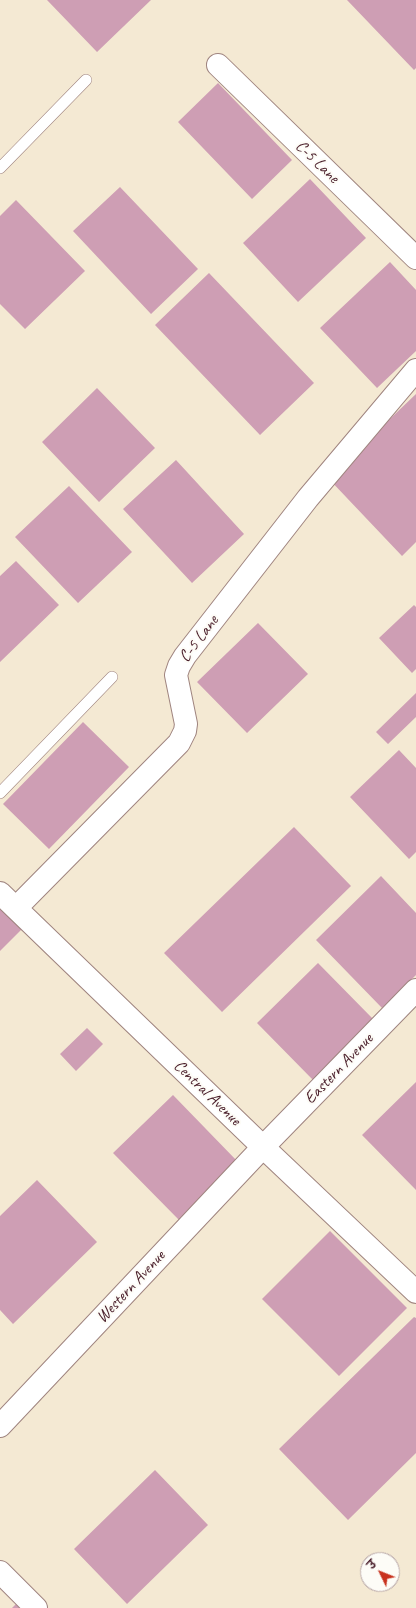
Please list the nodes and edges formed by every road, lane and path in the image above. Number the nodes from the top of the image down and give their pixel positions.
1 (218, 65) dead end
2 (86, 80) dead end
3 (0, 168) edge
4 (416, 258) edge
5 (416, 370) edge
6 (112, 677) dead end
7 (0, 793) edge
8 (0, 892) edge
9 (16, 908) junction
10 (416, 990) edge
11 (263, 1147) junction
12 (416, 1292) edge
13 (0, 1426) edge
14 (0, 1572) edge
15 (36, 1608) edge

1 - 4 street, C-5 Lane
2 - 3 lane
5 - 9 street, C-5 Lane
6 - 7 lane
8 - 9 street, Central Avenue
9 - 11 street, Central Avenue
10 - 11 street, Eastern Avenue
11 - 12 street, Central Avenue
11 - 13 street, Western Avenue
14 - 15 street

